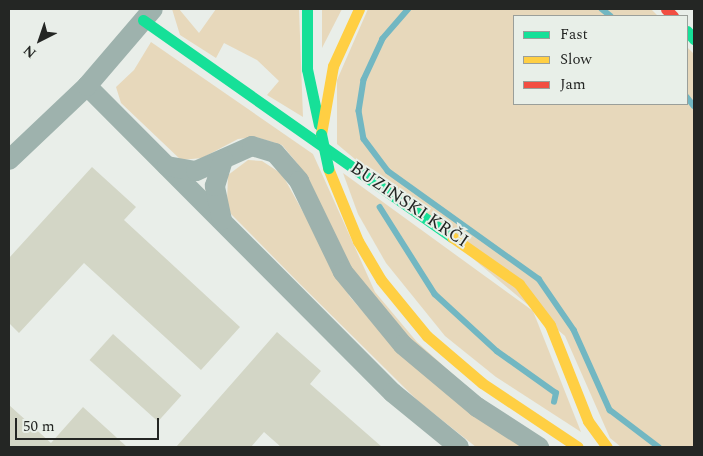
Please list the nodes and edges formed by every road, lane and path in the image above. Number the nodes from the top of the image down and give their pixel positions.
1 (307, 9) edge
2 (359, 9) edge
3 (148, 14) edge
4 (86, 86) junction
5 (321, 134) junction
6 (223, 159) junction
7 (9, 160) edge
8 (167, 166) junction
9 (222, 220) junction
10 (458, 447) edge
11 (540, 447) edge
12 (578, 447) edge
13 (606, 447) edge

1 - 5 main road
2 - 5 main road
3 - 4 street, BUZINSKI KRČI
3 - 13 main road, BUZINSKI KRČI
4 - 7 street, BUZINSKI KRČI
4 - 8 street
5 - 12 main road, bridge
6 - 8 street
6 - 9 street
6 - 11 street
8 - 9 street
9 - 10 street

